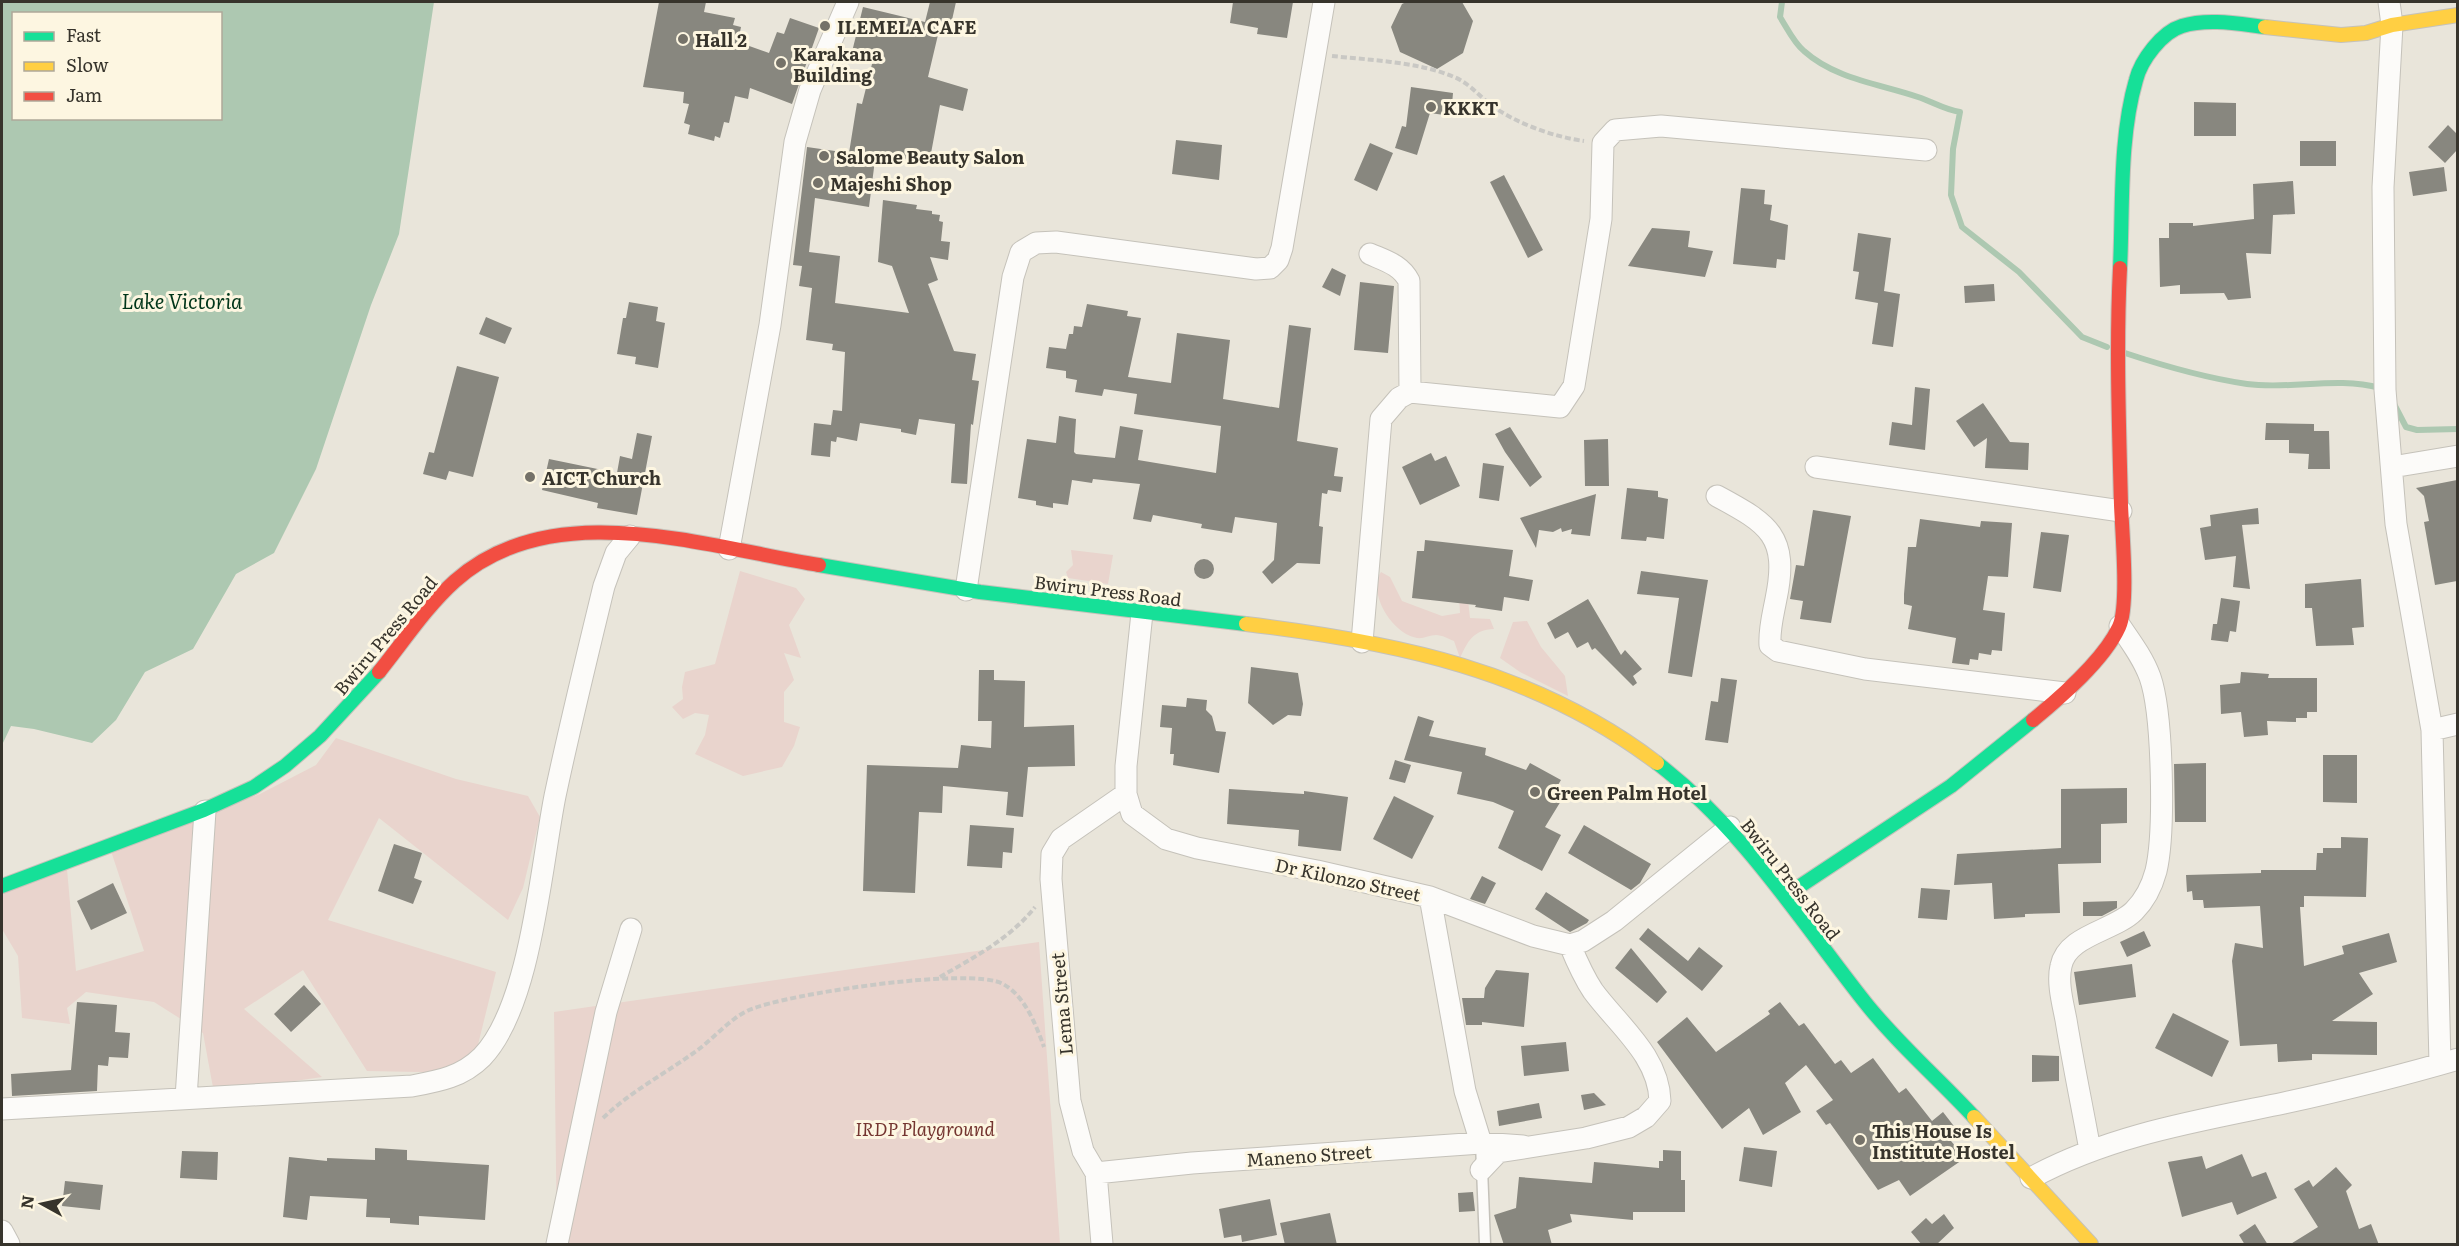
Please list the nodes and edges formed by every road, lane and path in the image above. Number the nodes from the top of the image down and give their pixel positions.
1 (848, 2) edge
2 (1324, 2) edge
3 (2389, 2) edge
4 (2457, 15) edge
5 (2392, 25) junction
6 (1316, 55) junction
7 (1603, 142) junction
8 (1926, 150) dead end
9 (1370, 254) dead end
10 (1410, 392) junction
11 (2457, 456) edge
12 (1816, 467) dead end
13 (2392, 467) junction
14 (1717, 496) dead end
15 (2121, 511) junction
16 (630, 536) junction
17 (729, 549) junction
18 (966, 590) junction
19 (1142, 613) junction
20 (2120, 626) junction
21 (1362, 642) junction
22 (2065, 693) junction
23 (2457, 724) edge
24 (2432, 730) junction
25 (1126, 794) junction
26 (205, 811) junction
27 (1730, 827) junction
28 (1051, 879) junction
29 (2, 886) edge
30 (1785, 896) junction
31 (1430, 897) junction
32 (631, 929) dead end
33 (1570, 945) junction
34 (940, 977) junction
35 (1047, 1057) dead end
36 (2449, 1062) edge
37 (186, 1098) junction
38 (2, 1109) edge
39 (579, 1141) junction
40 (1481, 1143) junction
41 (1523, 1146) junction
42 (2090, 1150) junction
43 (1481, 1170) junction
44 (1096, 1173) junction
45 (2031, 1178) junction
46 (2, 1231) edge
47 (9, 1245) edge
48 (557, 1245) edge
49 (1102, 1245) edge
50 (1485, 1245) edge
51 (2091, 1245) edge

1 - 17 street
2 - 6 street
3 - 5 street
4 - 5 street
5 - 13 street
5 - 15 street
6 - 7 path
6 - 18 street
7 - 8 street
7 - 10 street
9 - 10 street
10 - 21 street
11 - 13 street
12 - 15 street
13 - 24 street
14 - 22 street
15 - 20 street
16 - 17 street, Bwiru Press Road
16 - 26 street, Bwiru Press Road
16 - 37 street
17 - 18 street, Bwiru Press Road
18 - 19 street, Bwiru Press Road
19 - 21 street, Bwiru Press Road
19 - 25 street, Dr Kilonzo Street
20 - 22 street
20 - 42 street
21 - 27 street, Bwiru Press Road
22 - 30 street
23 - 24 street
24 - 36 street
25 - 28 street, Lema Street
25 - 31 street, Dr Kilonzo Street
26 - 29 street, Bwiru Press Road
26 - 37 street
27 - 30 street, Bwiru Press Road
27 - 33 street
28 - 34 path
28 - 44 street, Lema Street
30 - 45 street, Bwiru Press Road
31 - 33 street, Dr Kilonzo Street
31 - 40 street
32 - 39 street
33 - 41 street
34 - 35 path
34 - 39 path
36 - 42 street
37 - 38 street
39 - 48 street
40 - 41 street, Maneno Street
40 - 43 lane
40 - 44 street, Maneno Street
41 - 43 street
42 - 45 street
43 - 50 lane
44 - 49 street, Lema Street
45 - 51 street, Bwiru Press Road
46 - 47 street

